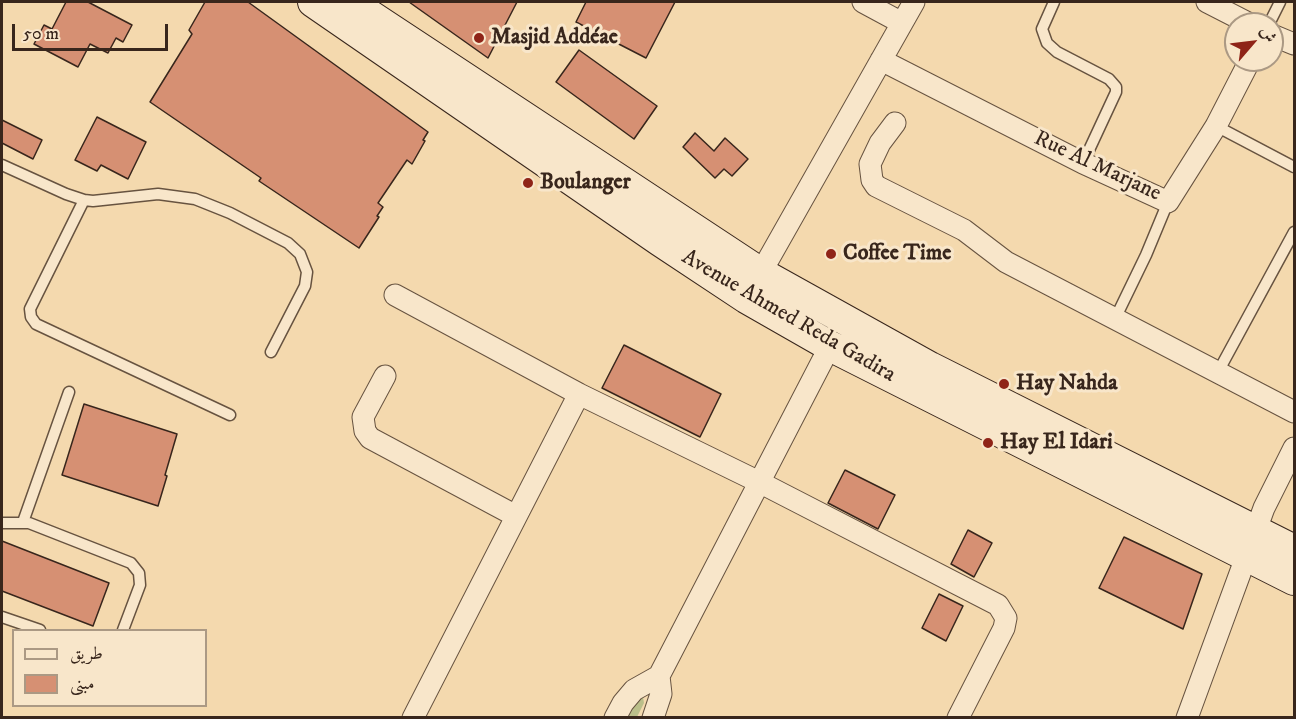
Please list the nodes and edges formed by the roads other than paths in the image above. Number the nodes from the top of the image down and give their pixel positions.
1 (313, 2) edge
2 (863, 2) edge
3 (914, 2) edge
4 (1054, 2) edge
5 (1207, 2) edge
6 (361, 11) edge
7 (1227, 12) edge
8 (902, 23) junction
9 (881, 60) junction
10 (1244, 72) edge
11 (895, 123) dead end
12 (1216, 126) junction
13 (1083, 163) junction
14 (2, 165) edge
15 (1294, 167) edge
16 (84, 200) junction
17 (1168, 202) junction
18 (1294, 232) edge
19 (754, 286) junction
20 (395, 296) dead end
21 (1115, 319) junction
22 (830, 346) junction
23 (271, 352) dead end
24 (1218, 372) junction
25 (385, 376) dead end
26 (69, 392) dead end
27 (579, 394) junction
28 (1294, 412) edge
29 (230, 415) dead end
30 (1294, 448) edge
31 (759, 482) junction
32 (516, 516) junction
33 (22, 522) junction
34 (2, 523) edge
35 (1251, 543) junction
36 (1294, 550) edge
37 (1294, 580) edge
38 (2, 617) edge
39 (37, 629) edge
40 (123, 629) edge
41 (659, 676) junction
42 (413, 717) edge
43 (615, 717) edge
44 (653, 717) edge
45 (958, 717) edge
46 (1187, 717) edge

1 - 6 main road, Avenue Ahmed Reda Gadira
2 - 8 street
3 - 8 street
4 - 13 lane
5 - 7 street
6 - 19 main road, Avenue Ahmed Reda Gadira
8 - 9 street
9 - 13 street, Rue Al Marjane
9 - 19 street
10 - 12 street, Rue Al Marjane
11 - 21 street
12 - 15 lane
12 - 17 street, Rue Al Marjane
13 - 17 street, Rue Al Marjane
14 - 16 lane
16 - 23 lane
16 - 29 lane
17 - 21 lane
18 - 24 lane
19 - 22 main road, Avenue Ahmed Reda Gadira
19 - 35 main road, Avenue Ahmed Reda Gadira
20 - 27 street
21 - 24 street
22 - 31 street
22 - 35 main road, Avenue Ahmed Reda Gadira
24 - 28 street
25 - 32 street
26 - 33 lane
27 - 31 street
27 - 32 street
30 - 35 street
31 - 41 street
31 - 45 street
32 - 42 street
33 - 34 lane
33 - 40 lane
35 - 36 main road, Avenue Ahmed Reda Gadira
35 - 37 main road, Avenue Ahmed Reda Gadira
35 - 46 street
38 - 39 lane
41 - 43 street
41 - 44 street

